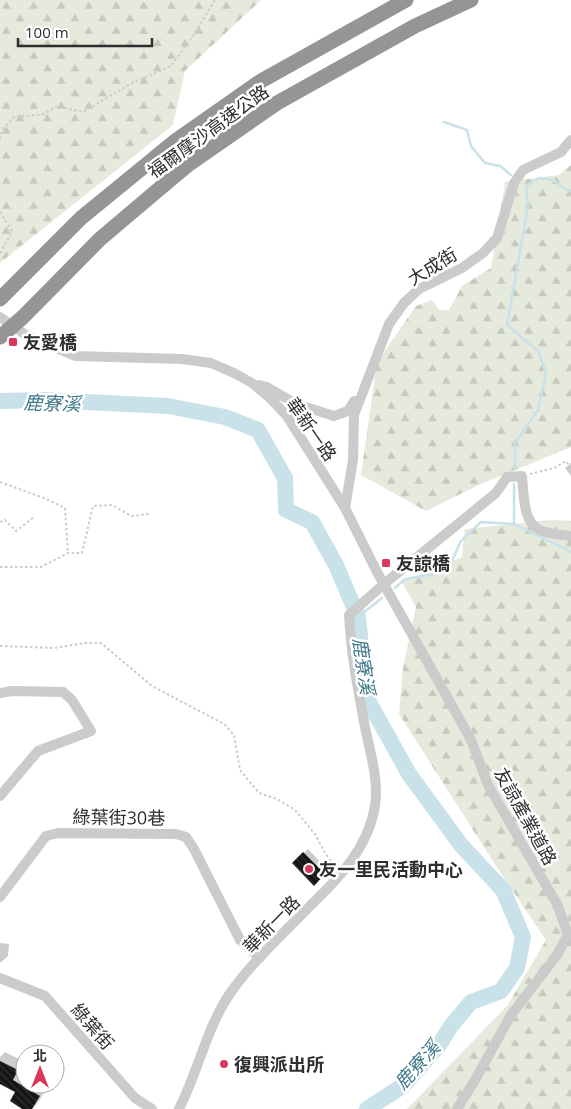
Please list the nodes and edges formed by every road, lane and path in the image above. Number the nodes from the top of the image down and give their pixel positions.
1 (215, 0) edge
2 (406, 0) edge
3 (471, 0) edge
4 (0, 139) edge
5 (571, 140) edge
6 (0, 212) edge
7 (0, 254) edge
8 (0, 299) edge
9 (0, 317) edge
10 (0, 337) edge
11 (372, 370) junction
12 (252, 383) junction
13 (571, 468) edge
14 (522, 476) junction
15 (0, 482) edge
16 (345, 508) junction
17 (149, 514) dead end
18 (34, 517) dead end
19 (0, 522) edge
20 (571, 536) edge
21 (68, 553) junction
22 (0, 567) edge
23 (384, 584) junction
24 (0, 646) edge
25 (0, 693) edge
26 (0, 796) edge
27 (340, 875) junction
28 (0, 897) edge
29 (260, 958) junction
30 (0, 978) edge
31 (152, 1109) edge
32 (179, 1109) edge
33 (457, 1109) edge

1 - 4 path
2 - 8 highway, 福爾摩沙高速公路
3 - 10 highway, 福爾摩沙高速公路, bridge
5 - 11 street, 大成街
6 - 7 path
9 - 12 street, 華新一路
11 - 12 street
11 - 16 street, 大成街
12 - 16 street, 華新一路
13 - 14 path
14 - 20 street
14 - 23 street
15 - 21 path
16 - 23 street, 華新一路
17 - 21 path
18 - 19 path
21 - 22 path
23 - 27 street, 華新一路
23 - 33 street, 友諒產業道路
24 - 27 path
25 - 26 street
27 - 29 street, 華新一路
28 - 29 street, 綠葉街30巷
29 - 32 street, 華新一路
30 - 31 street, 綠葉街

